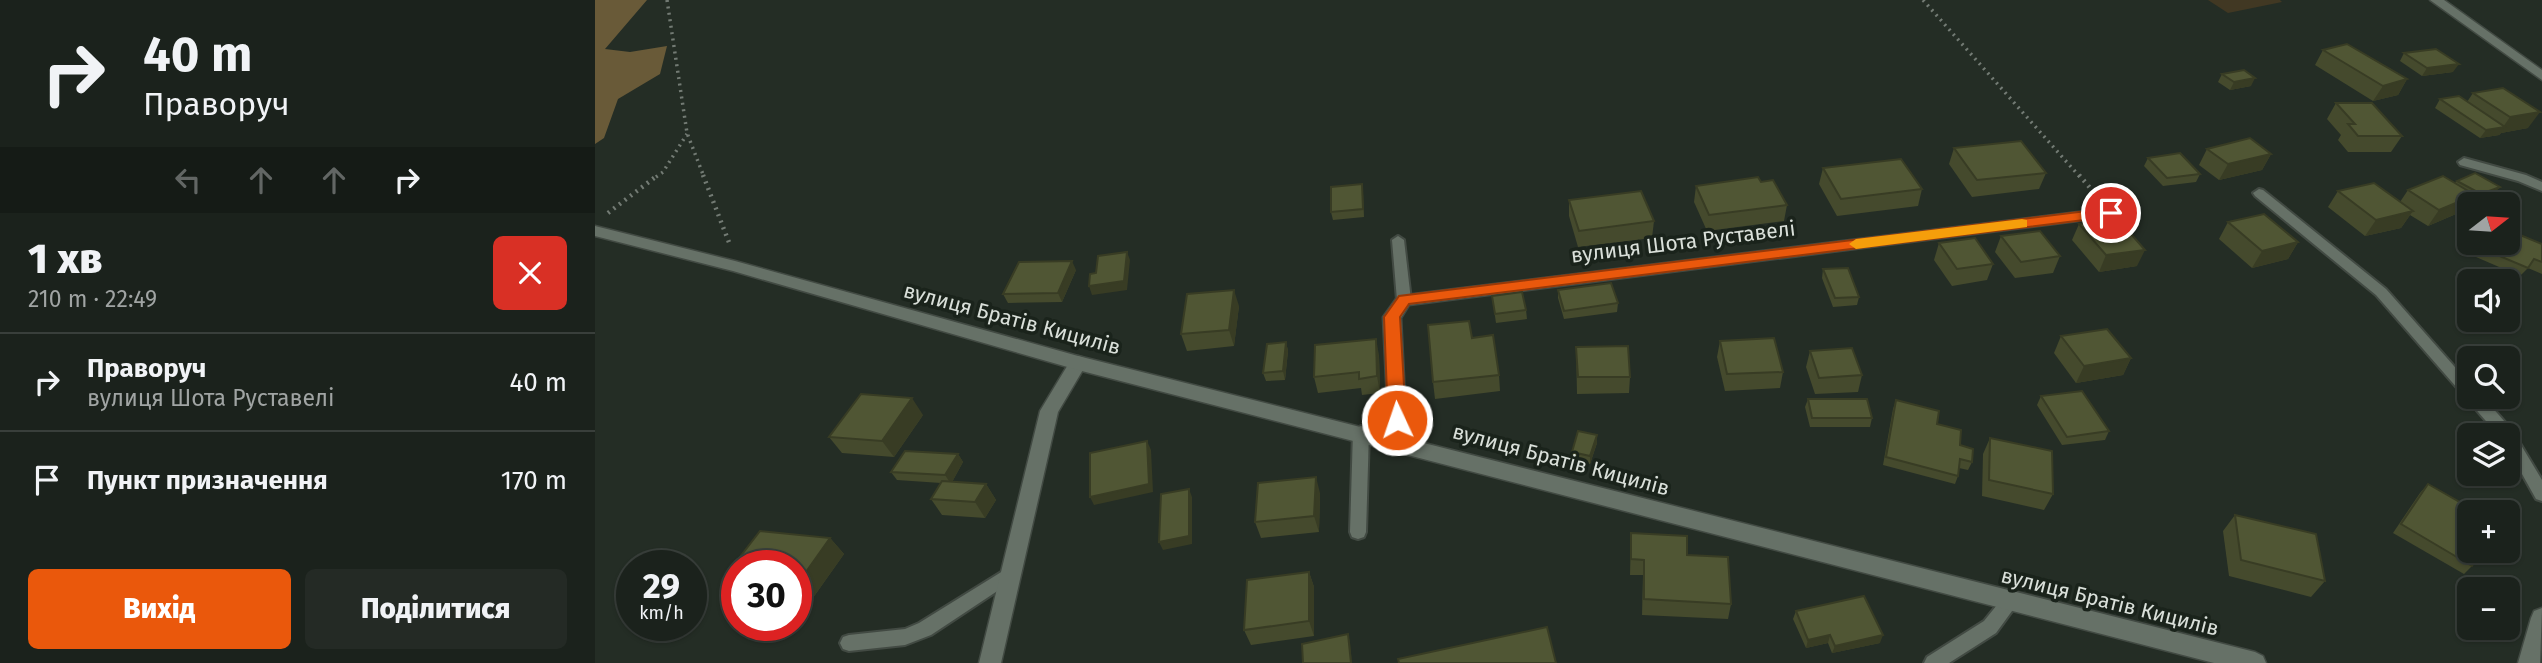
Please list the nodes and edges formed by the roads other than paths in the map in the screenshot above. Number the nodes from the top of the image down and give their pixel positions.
1 (2436, 0) edge
2 (2542, 76) edge
3 (2464, 162) dead end
4 (2542, 187) edge
5 (2259, 193) dead end
6 (2111, 213) road end
7 (595, 230) edge
8 (1398, 240) dead end
9 (1404, 300) junction
10 (1078, 363) junction
11 (2457, 378) edge
12 (2485, 409) edge
13 (1361, 432) junction
14 (1389, 439) junction
15 (2542, 494) edge
16 (1358, 531) dead end
17 (1011, 573) junction
18 (2011, 600) junction
19 (2542, 618) edge
20 (849, 643) dead end
21 (990, 663) edge
22 (1933, 663) edge
23 (2255, 663) edge
24 (2529, 663) edge

1 - 2 street
3 - 4 lane
5 - 11 lane
6 - 9 street, вулиця Шота Руставелі
7 - 10 street, вулиця Братів Кицилів
8 - 9 lane
9 - 14 street
10 - 13 street, вулиця Братів Кицилів
10 - 17 street
12 - 15 lane
13 - 14 street, вулиця Братів Кицилів
13 - 16 lane
14 - 18 street, вулиця Братів Кицилів
17 - 20 lane
17 - 21 street
18 - 22 lane
18 - 23 street, вулиця Братів Кицилів
19 - 24 street

